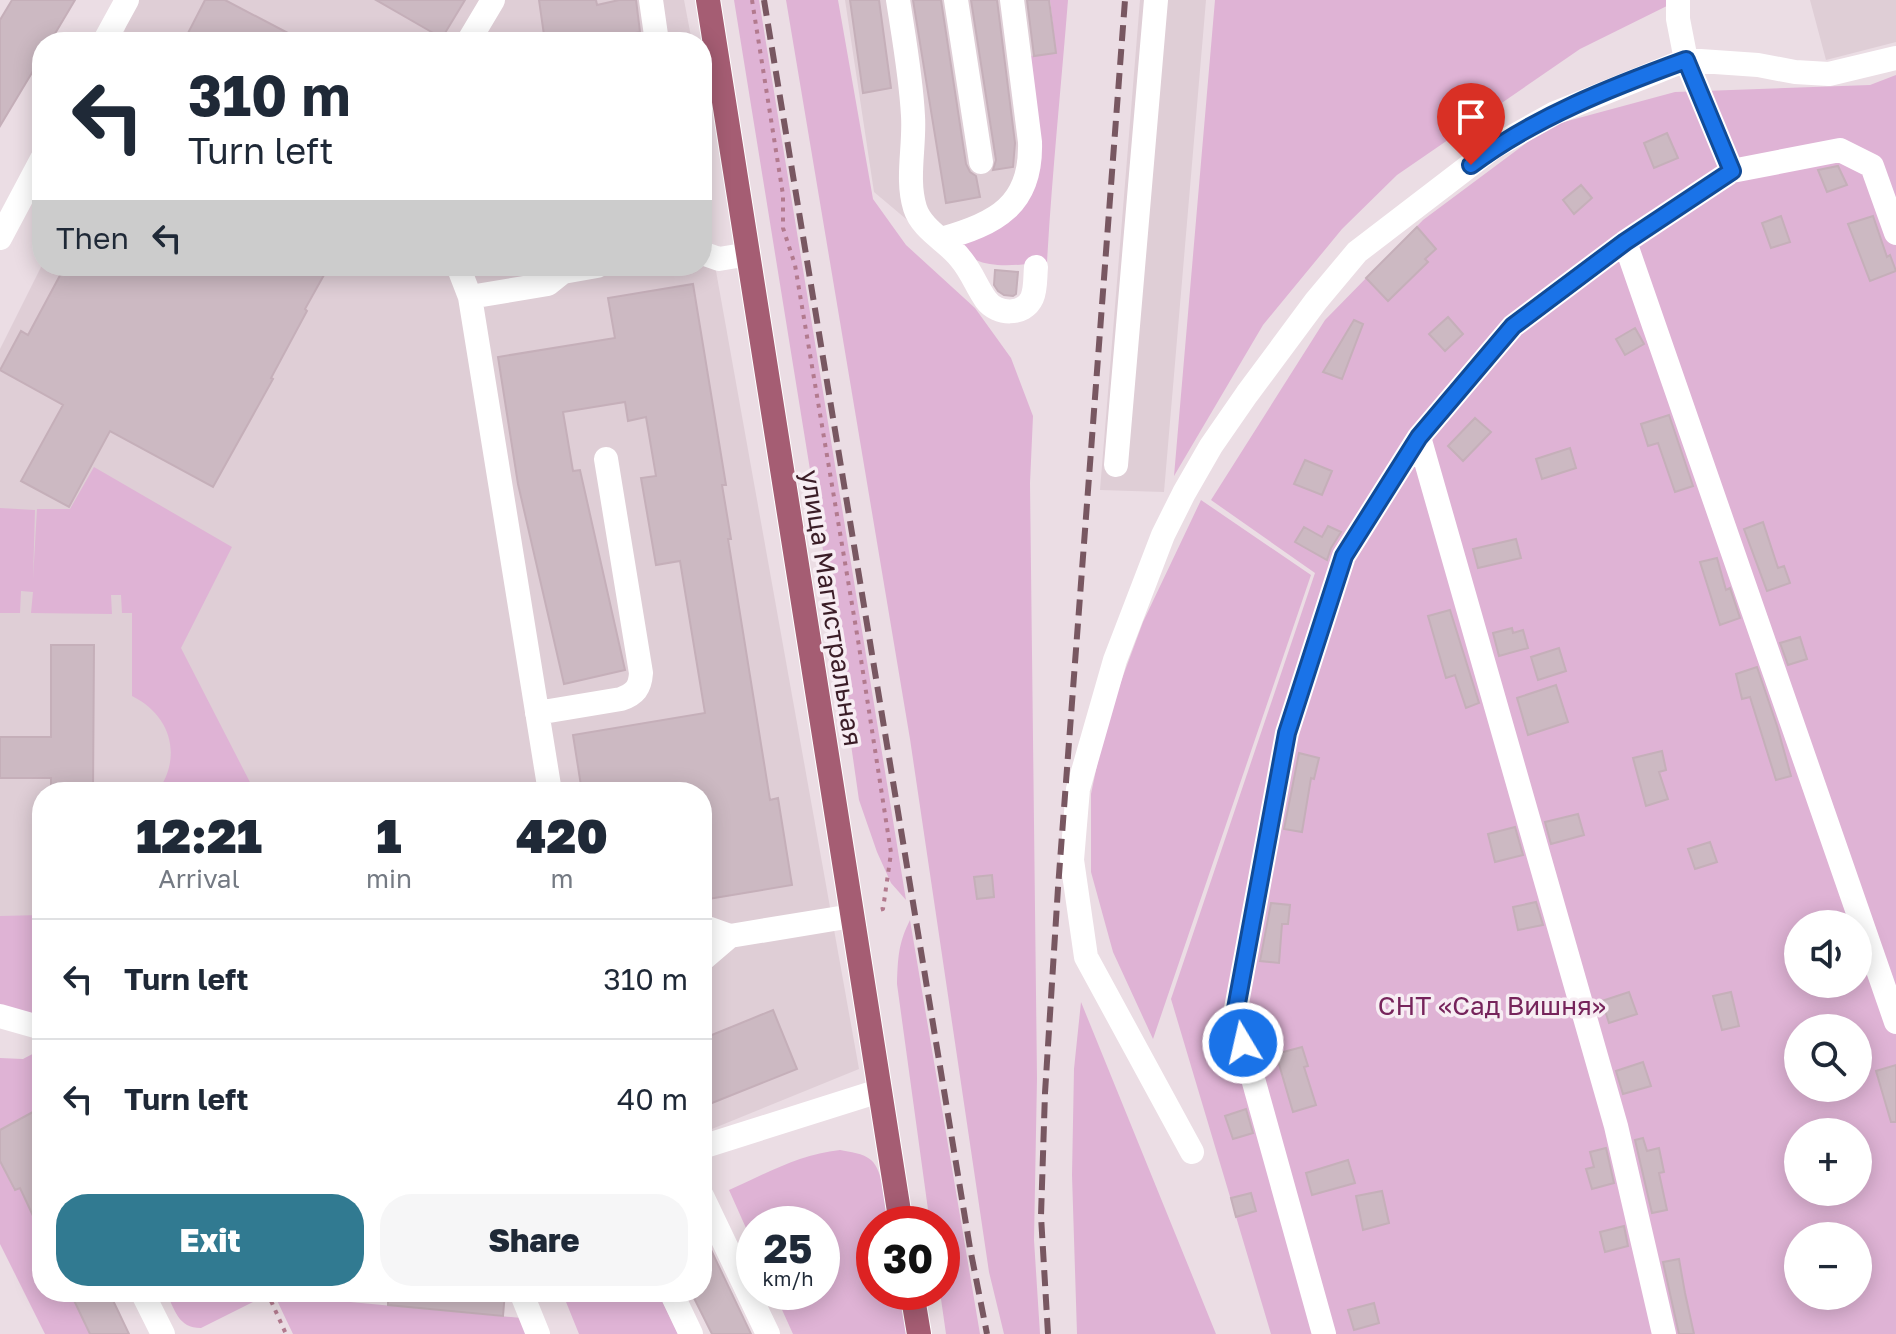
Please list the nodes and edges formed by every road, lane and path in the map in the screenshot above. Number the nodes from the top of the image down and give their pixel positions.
1 (127, 0) edge
2 (493, 0) edge
3 (651, 0) edge
4 (708, 0) edge
5 (752, 0) edge
6 (898, 0) edge
7 (956, 0) edge
8 (1012, 0) edge
9 (1156, 0) edge
10 (1678, 0) edge
11 (109, 32) edge
12 (474, 32) edge
13 (656, 32) edge
14 (1896, 58) edge
15 (1686, 60) junction
16 (981, 162) dead end
17 (1732, 171) junction
18 (32, 178) edge
19 (1896, 233) edge
20 (0, 238) edge
21 (941, 239) junction
22 (1625, 242) junction
23 (749, 254) junction
24 (712, 257) edge
25 (1036, 267) dead end
26 (462, 276) edge
27 (556, 276) edge
28 (470, 297) junction
29 (1419, 437) junction
30 (606, 459) dead end
31 (1116, 465) dead end
32 (537, 713) junction
33 (548, 782) edge
34 (852, 916) junction
35 (712, 930) edge
36 (730, 936) junction
37 (712, 951) edge
38 (0, 1016) edge
39 (1896, 1022) edge
40 (32, 1025) edge
41 (879, 1091) junction
42 (712, 1144) edge
43 (1192, 1152) dead end
44 (898, 1206) edge
45 (712, 1217) edge
46 (147, 1302) edge
47 (272, 1302) edge
48 (525, 1302) edge
49 (676, 1302) edge
50 (915, 1310) edge
51 (163, 1334) edge
52 (286, 1334) edge
53 (538, 1334) edge
54 (691, 1334) edge
55 (768, 1334) edge
56 (919, 1334) edge
57 (1324, 1334) edge
58 (1664, 1334) edge

1 - 11 street
2 - 12 street
3 - 13 street
4 - 23 main road, улица Магистральная
5 - 34 path
6 - 21 street
7 - 16 street
8 - 21 street
9 - 31 street
10 - 15 street
14 - 15 street
15 - 17 street
15 - 43 street
17 - 19 street
17 - 22 street
18 - 20 street
21 - 25 street
22 - 29 street
22 - 39 street
23 - 24 street
23 - 34 main road, улица Магистральная
26 - 28 street
27 - 28 street
28 - 32 street
29 - 57 street
29 - 58 street
30 - 32 street
32 - 33 street
34 - 36 street
34 - 41 main road, улица Магистральная
35 - 36 street
36 - 37 street
38 - 40 street
41 - 42 street
41 - 44 main road, улица Магистральная
45 - 55 street
46 - 51 street
47 - 52 path
48 - 53 street
49 - 54 street
50 - 56 main road

